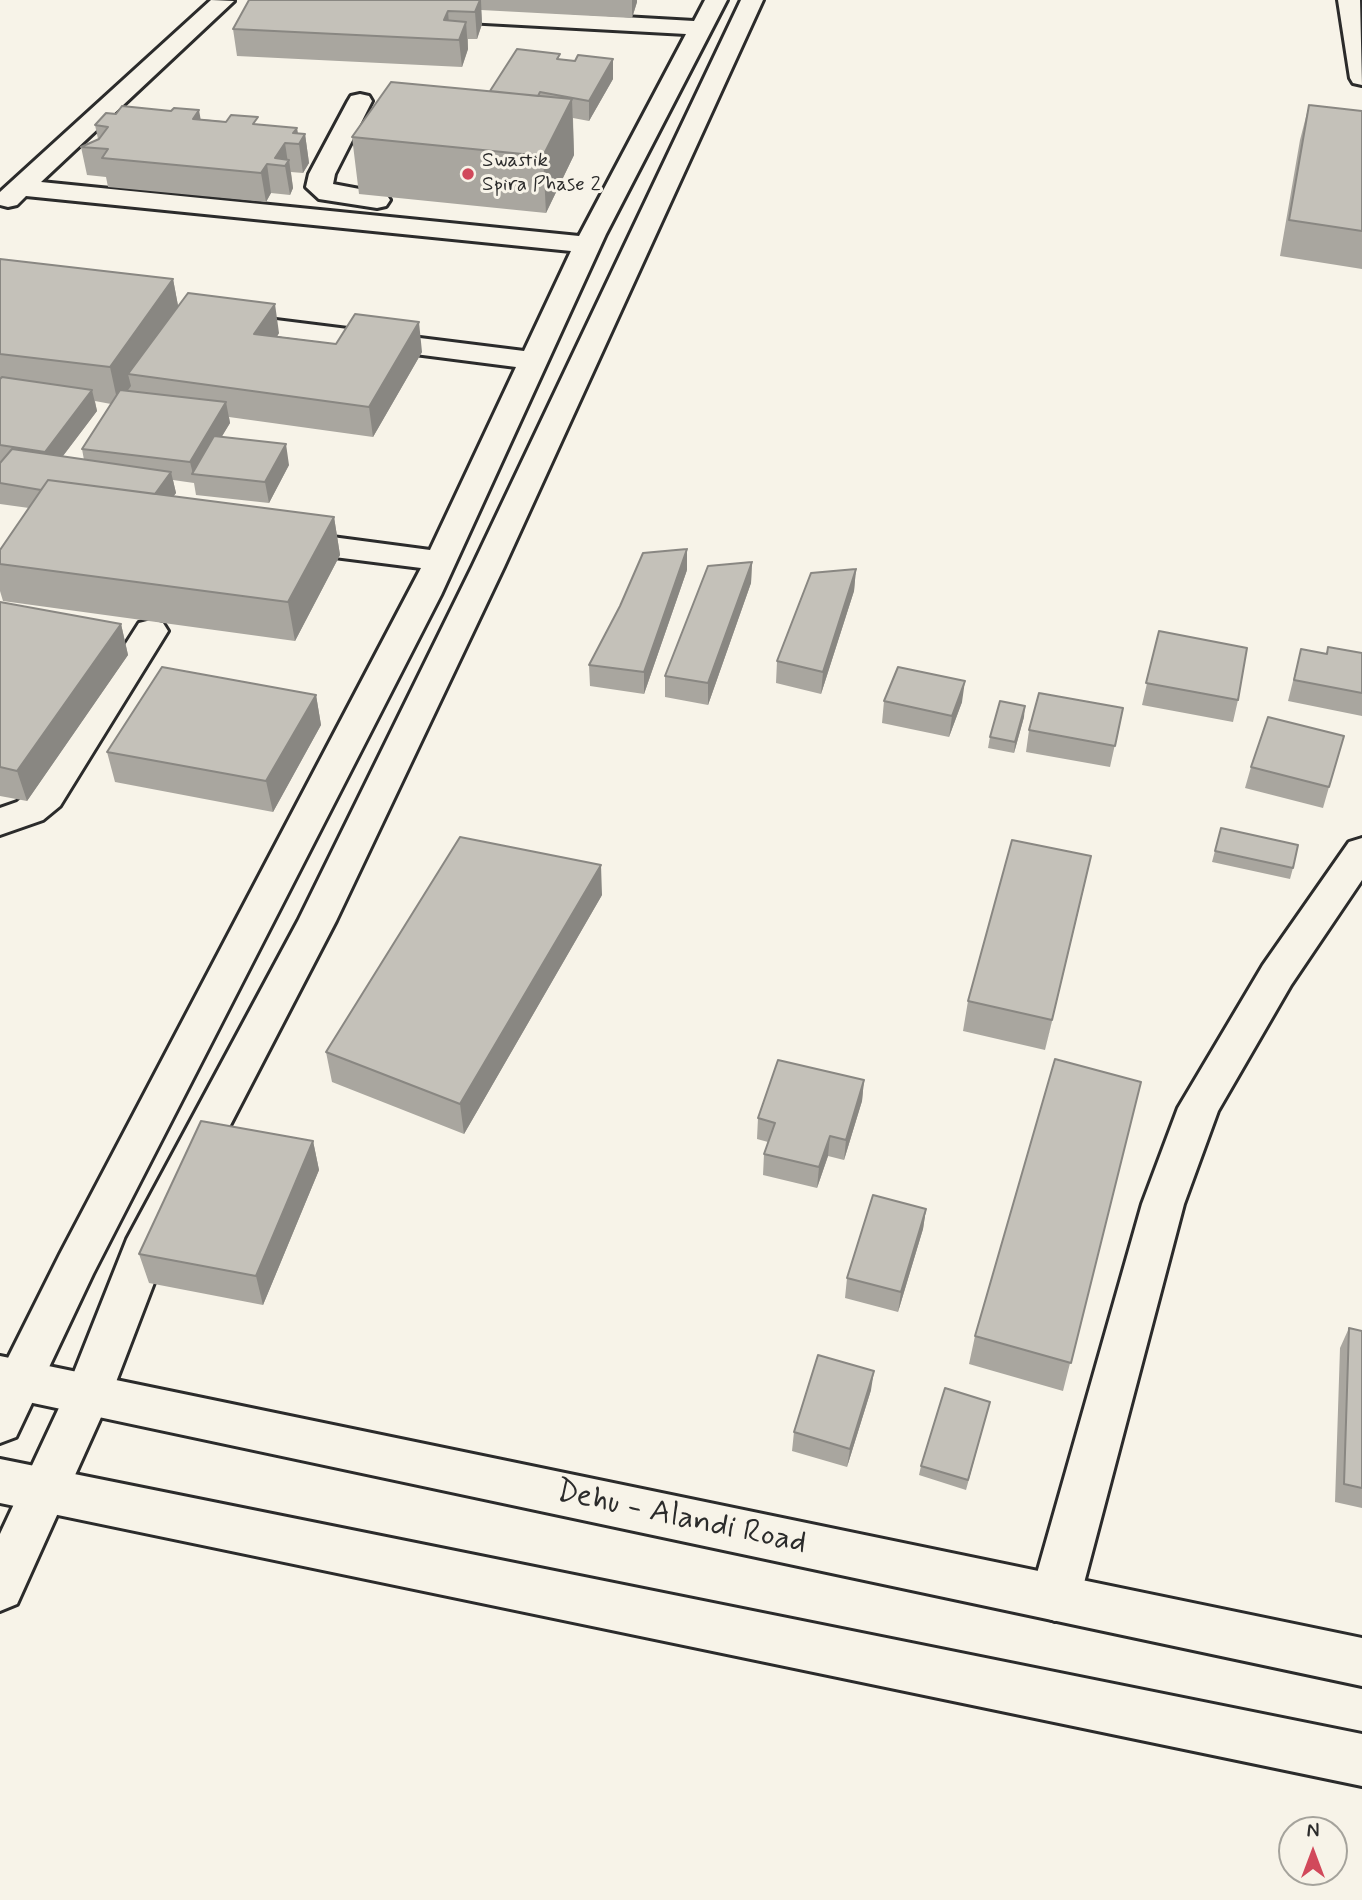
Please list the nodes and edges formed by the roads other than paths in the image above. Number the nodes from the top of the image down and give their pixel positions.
1 (752, 0) edge
2 (1349, 0) edge
3 (223, 1) edge
4 (403, 12) edge
5 (708, 14) edge
6 (1362, 78) edge
7 (360, 101) dead end
8 (10, 196) edge
9 (593, 235) junction
10 (205, 319) edge
11 (534, 361) junction
12 (263, 538) edge
13 (441, 561) junction
14 (151, 631) dead end
15 (0, 822) edge
16 (1362, 851) edge
17 (10, 1378) edge
18 (88, 1395) junction
19 (0, 1422) edge
20 (23, 1485) edge
21 (0, 1588) edge
22 (1055, 1598) junction
23 (1362, 1662) edge
24 (1362, 1760) edge

1 - 18 street
2 - 6 street
3 - 8 street
4 - 5 street
5 - 9 street
7 - 9 street
8 - 9 street
9 - 11 street
10 - 11 street
11 - 13 street
12 - 13 street
13 - 17 street
14 - 15 street
16 - 22 street
17 - 18 street, Dehu - Alandi Road
17 - 19 street
18 - 20 street
18 - 22 street, Dehu - Alandi Road
20 - 21 street
20 - 24 street
22 - 23 street, Dehu - Alandi Road

